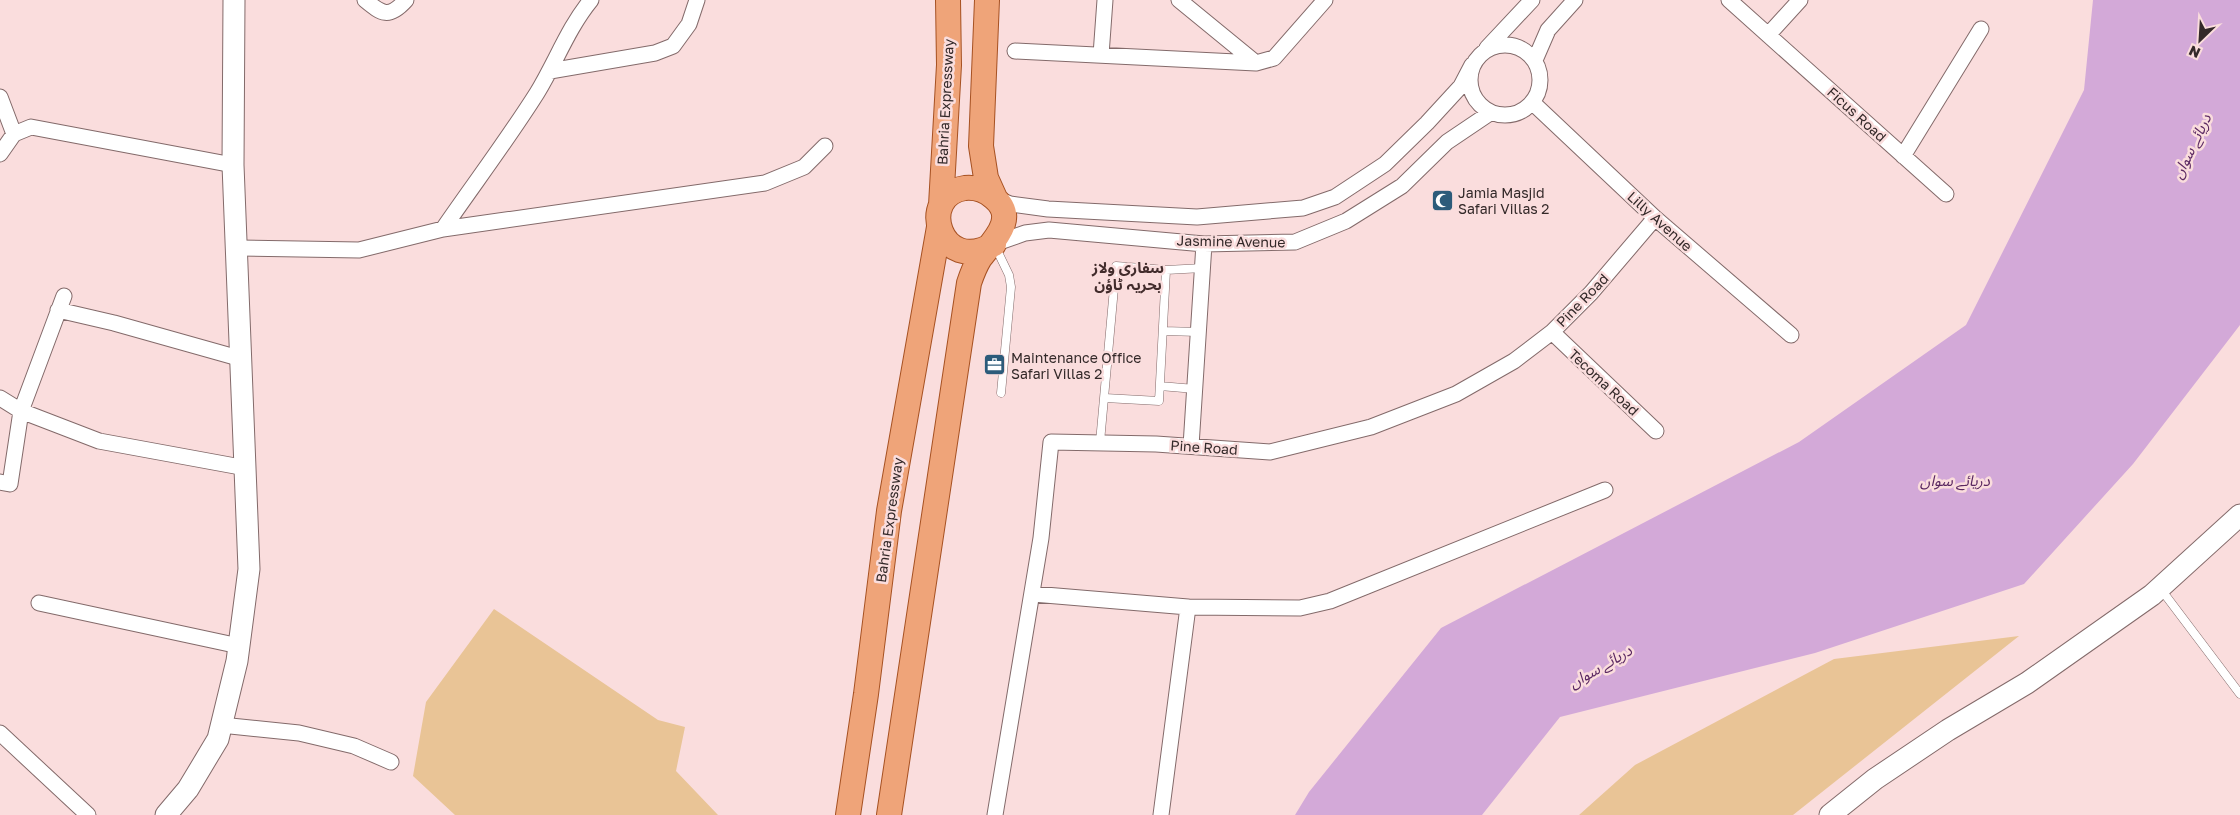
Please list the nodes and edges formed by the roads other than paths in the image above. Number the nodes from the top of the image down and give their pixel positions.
1 (234, 0) edge
2 (365, 0) edge
3 (406, 0) edge
4 (591, 0) edge
5 (697, 0) edge
6 (948, 0) edge
7 (987, 0) edge
8 (1105, 0) edge
9 (1179, 0) edge
10 (1325, 0) edge
11 (1532, 0) edge
12 (1575, 0) edge
13 (1729, 0) edge
14 (1800, 0) edge
15 (1981, 29) dead end
16 (1768, 35) junction
17 (1015, 51) dead end
18 (1484, 51) junction
19 (1101, 55) junction
20 (1535, 60) junction
21 (1256, 63) junction
22 (1472, 65) junction
23 (550, 71) junction
24 (0, 98) edge
25 (1533, 103) junction
26 (1490, 113) junction
27 (14, 134) junction
28 (825, 146) dead end
29 (0, 154) edge
30 (1903, 156) junction
31 (234, 165) junction
32 (1946, 194) dead end
33 (995, 198) junction
34 (940, 216) junction
35 (1655, 218) junction
36 (443, 229) junction
37 (994, 244) junction
38 (1204, 244) junction
39 (238, 248) junction
40 (1203, 268) junction
41 (1166, 270) junction
42 (1163, 331) junction
43 (1199, 332) junction
44 (1552, 332) junction
45 (1791, 335) dead end
46 (242, 359) junction
47 (1160, 386) junction
48 (1195, 389) junction
49 (1001, 393) dead end
50 (0, 398) edge
51 (1105, 398) junction
52 (21, 411) junction
53 (1656, 431) dead end
54 (1100, 442) junction
55 (1191, 446) junction
56 (246, 468) junction
57 (0, 482) edge
58 (1605, 490) dead end
59 (2240, 515) edge
60 (2160, 588) junction
61 (1033, 594) junction
62 (39, 603) dead end
63 (1188, 607) junction
64 (239, 646) junction
65 (2240, 694) edge
66 (221, 725) junction
67 (0, 733) edge
68 (391, 762) dead end
69 (88, 815) edge
70 (166, 815) edge
71 (848, 815) edge
72 (889, 815) edge
73 (995, 815) edge
74 (1161, 815) edge
75 (1830, 815) edge

1 - 31 street
2 - 3 street
4 - 23 street
5 - 23 street
6 - 34 main road, Bahria Expressway
7 - 33 main road
8 - 19 street
9 - 21 street
10 - 21 street
11 - 18 street
12 - 20 street
13 - 16 street, Ficus Road
14 - 16 street
15 - 30 street
16 - 30 street, Ficus Road
17 - 19 street
18 - 20 street
18 - 22 street
19 - 21 street
20 - 25 street
22 - 26 street
22 - 33 street, Jasmine Avenue
23 - 36 street
24 - 27 street
25 - 26 street
25 - 35 street, Lilly Avenue
26 - 38 street, Jasmine Avenue
27 - 29 street
27 - 31 street
28 - 36 street
30 - 32 street, Ficus Road
31 - 39 street
33 - 34 main road
33 - 37 main road
34 - 37 main road
34 - 71 main road, Bahria Expressway
35 - 44 street, Pine Road
35 - 45 street, Lilly Avenue
36 - 39 street
37 - 38 street, Jasmine Avenue
37 - 49 lane
37 - 72 main road
38 - 40 street
39 - 46 street
40 - 41 lane
40 - 43 street
41 - 42 lane
41 - 51 lane
42 - 43 lane
42 - 47 lane
43 - 48 street
44 - 53 street, Tecoma Road
44 - 55 street, Pine Road
46 - 52 street
46 - 56 street
47 - 48 lane
47 - 51 lane
48 - 55 street
50 - 52 street
51 - 54 lane
52 - 56 street
52 - 57 street
54 - 55 street, Pine Road
54 - 61 street, Pine Road
56 - 64 street
58 - 63 street
59 - 60 street
60 - 65 lane
60 - 75 street
61 - 63 street
61 - 73 street, Pine Road
62 - 64 street
63 - 74 street
64 - 66 street
66 - 68 street
66 - 70 street
67 - 69 street

